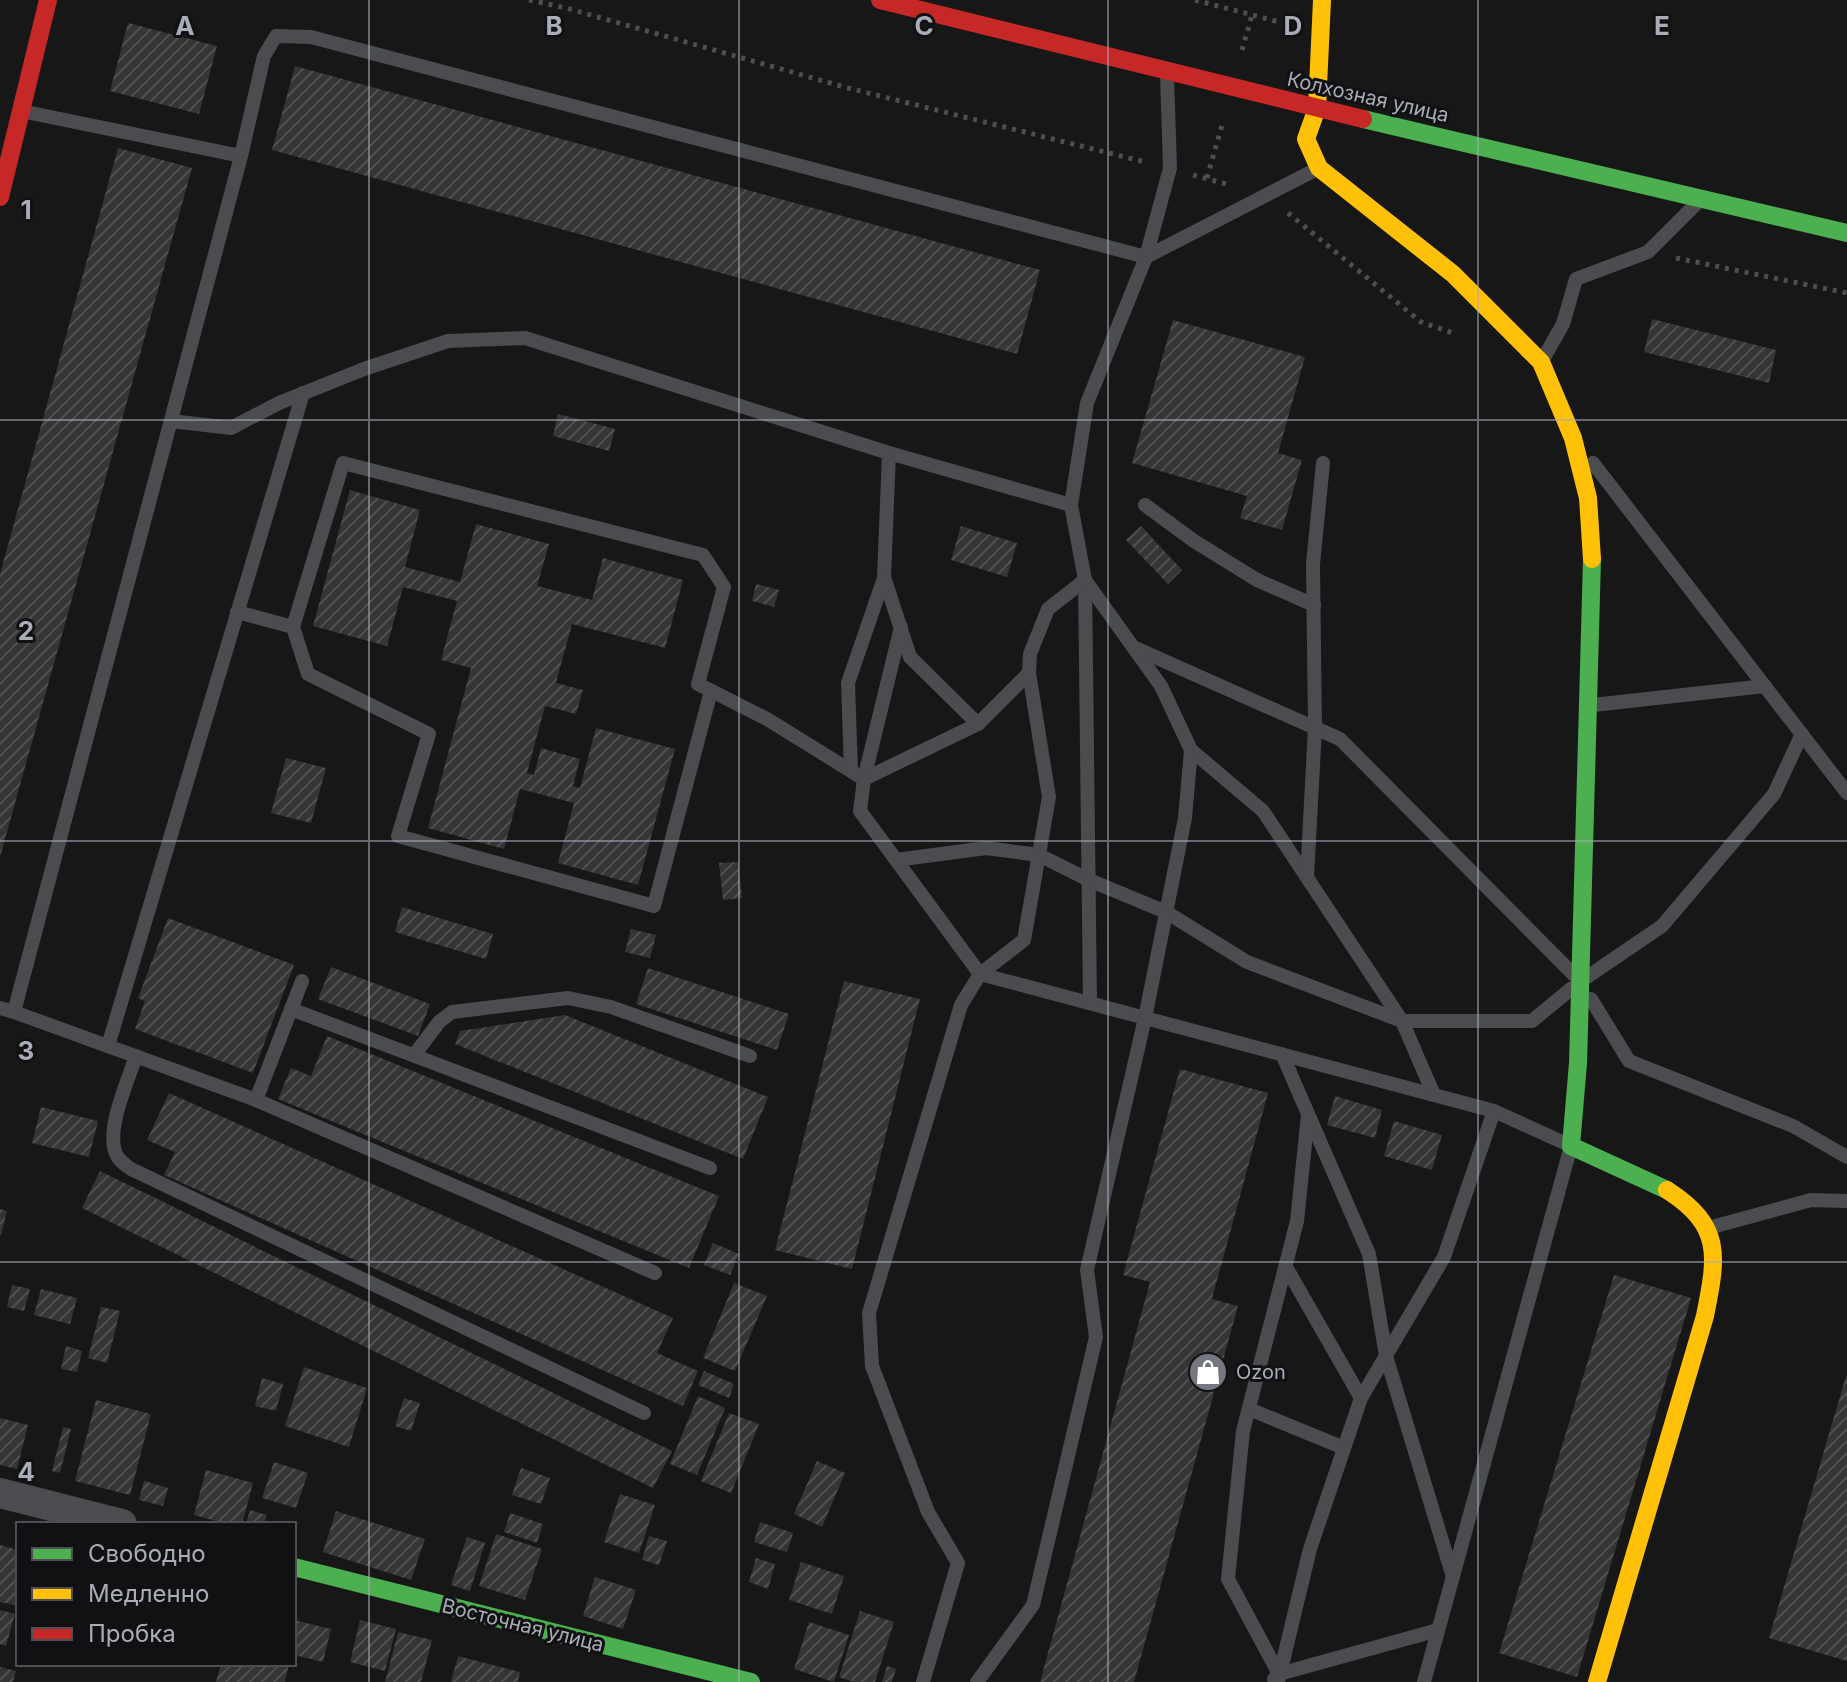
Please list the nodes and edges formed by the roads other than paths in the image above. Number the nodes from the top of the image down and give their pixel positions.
1 (48, 0) edge
2 (880, 0) edge
3 (1322, 0) edge
4 (1166, 70) junction
5 (1317, 108) junction
6 (21, 111) junction
7 (241, 156) junction
8 (1319, 168) junction
9 (0, 197) edge
10 (1702, 198) junction
11 (1847, 233) edge
12 (1146, 257) junction
13 (1541, 362) junction
14 (303, 393) junction
15 (171, 421) junction
16 (1573, 438) junction
17 (889, 453) junction
18 (1323, 463) dead end
19 (1071, 505) junction
20 (1145, 505) dead end
21 (884, 577) junction
22 (1085, 580) junction
23 (1314, 605) junction
24 (237, 612) junction
25 (293, 627) junction
26 (901, 627) junction
27 (1135, 648) junction
28 (1029, 673) junction
29 (1765, 686) junction
30 (711, 691) junction
31 (1589, 706) junction
32 (978, 724) junction
33 (1315, 728) junction
34 (1802, 734) junction
35 (1191, 750) junction
36 (858, 775) junction
37 (1847, 793) edge
38 (1039, 855) junction
39 (896, 860) junction
40 (1307, 877) junction
41 (1089, 880) junction
42 (1166, 912) junction
43 (980, 974) junction
44 (302, 981) dead end
45 (1580, 981) junction
46 (1090, 1003) junction
47 (291, 1009) junction
48 (7, 1010) edge
49 (1145, 1018) junction
50 (1402, 1021) junction
51 (108, 1046) junction
52 (415, 1054) junction
53 (1282, 1054) junction
54 (136, 1056) junction
55 (750, 1056) dead end
56 (1434, 1095) junction
57 (256, 1100) junction
58 (1494, 1111) junction
59 (1308, 1115) junction
60 (1571, 1146) junction
61 (1847, 1157) edge
62 (710, 1168) dead end
63 (1847, 1201) edge
64 (1708, 1228) junction
65 (1286, 1267) junction
66 (655, 1273) dead end
67 (1386, 1356) junction
68 (1361, 1398) junction
69 (1249, 1409) junction
70 (644, 1413) dead end
71 (1344, 1448) junction
72 (0, 1493) edge
73 (114, 1522) edge
74 (296, 1568) edge
75 (1453, 1577) junction
76 (1438, 1630) junction
77 (1275, 1679) edge
78 (1424, 1680) edge
79 (751, 1682) edge
80 (923, 1682) edge
81 (977, 1682) edge
82 (1441, 1682) edge
83 (1597, 1682) edge

1 - 6 street
2 - 4 street, Колхозная улица
3 - 5 street
4 - 5 street, Колхозная улица
4 - 12 lane
5 - 8 street
5 - 10 street, Колхозная улица
6 - 7 lane
6 - 9 street
7 - 12 lane
7 - 15 lane
8 - 12 lane
8 - 13 street
10 - 11 street, Колхозная улица
10 - 13 lane
12 - 19 lane
13 - 16 street
14 - 15 lane
14 - 17 lane
14 - 24 lane
15 - 48 lane
16 - 29 lane
16 - 31 street
17 - 19 lane
17 - 21 lane
18 - 23 lane
19 - 22 lane
20 - 23 lane
21 - 26 lane
21 - 36 lane
22 - 27 lane
22 - 28 lane
22 - 41 lane
23 - 33 lane
24 - 25 lane
24 - 51 lane
25 - 30 lane
25 - 30 lane
26 - 32 lane
26 - 36 lane
27 - 33 lane
27 - 35 lane
28 - 32 lane
28 - 38 lane
29 - 31 lane
29 - 34 lane
30 - 36 lane
31 - 45 street
32 - 36 lane
33 - 40 lane
33 - 45 lane
34 - 37 lane
34 - 45 lane
35 - 40 lane
35 - 42 lane
36 - 39 lane
38 - 39 lane
38 - 41 lane
38 - 43 lane
39 - 43 lane
40 - 50 lane
41 - 42 lane
41 - 46 lane
42 - 49 lane
42 - 50 lane
43 - 46 lane
43 - 80 lane
44 - 47 lane
45 - 50 lane
45 - 60 street
45 - 61 lane
46 - 49 lane
47 - 52 lane
47 - 57 lane
48 - 51 lane
49 - 53 lane
49 - 81 lane
50 - 56 lane
51 - 54 lane
52 - 55 lane
52 - 62 lane
53 - 56 lane
53 - 59 lane
54 - 57 lane
54 - 70 lane
56 - 58 lane
57 - 66 lane
58 - 60 lane
58 - 67 lane
59 - 65 lane
59 - 67 lane
60 - 64 street
60 - 75 lane
63 - 64 lane
64 - 83 street
65 - 68 lane
65 - 69 lane
67 - 68 lane
67 - 75 lane
68 - 71 lane
69 - 71 lane
69 - 77 lane
71 - 77 lane
72 - 73 street
74 - 79 street, Восточная улица
75 - 76 lane
76 - 77 lane
76 - 78 lane
78 - 82 lane

